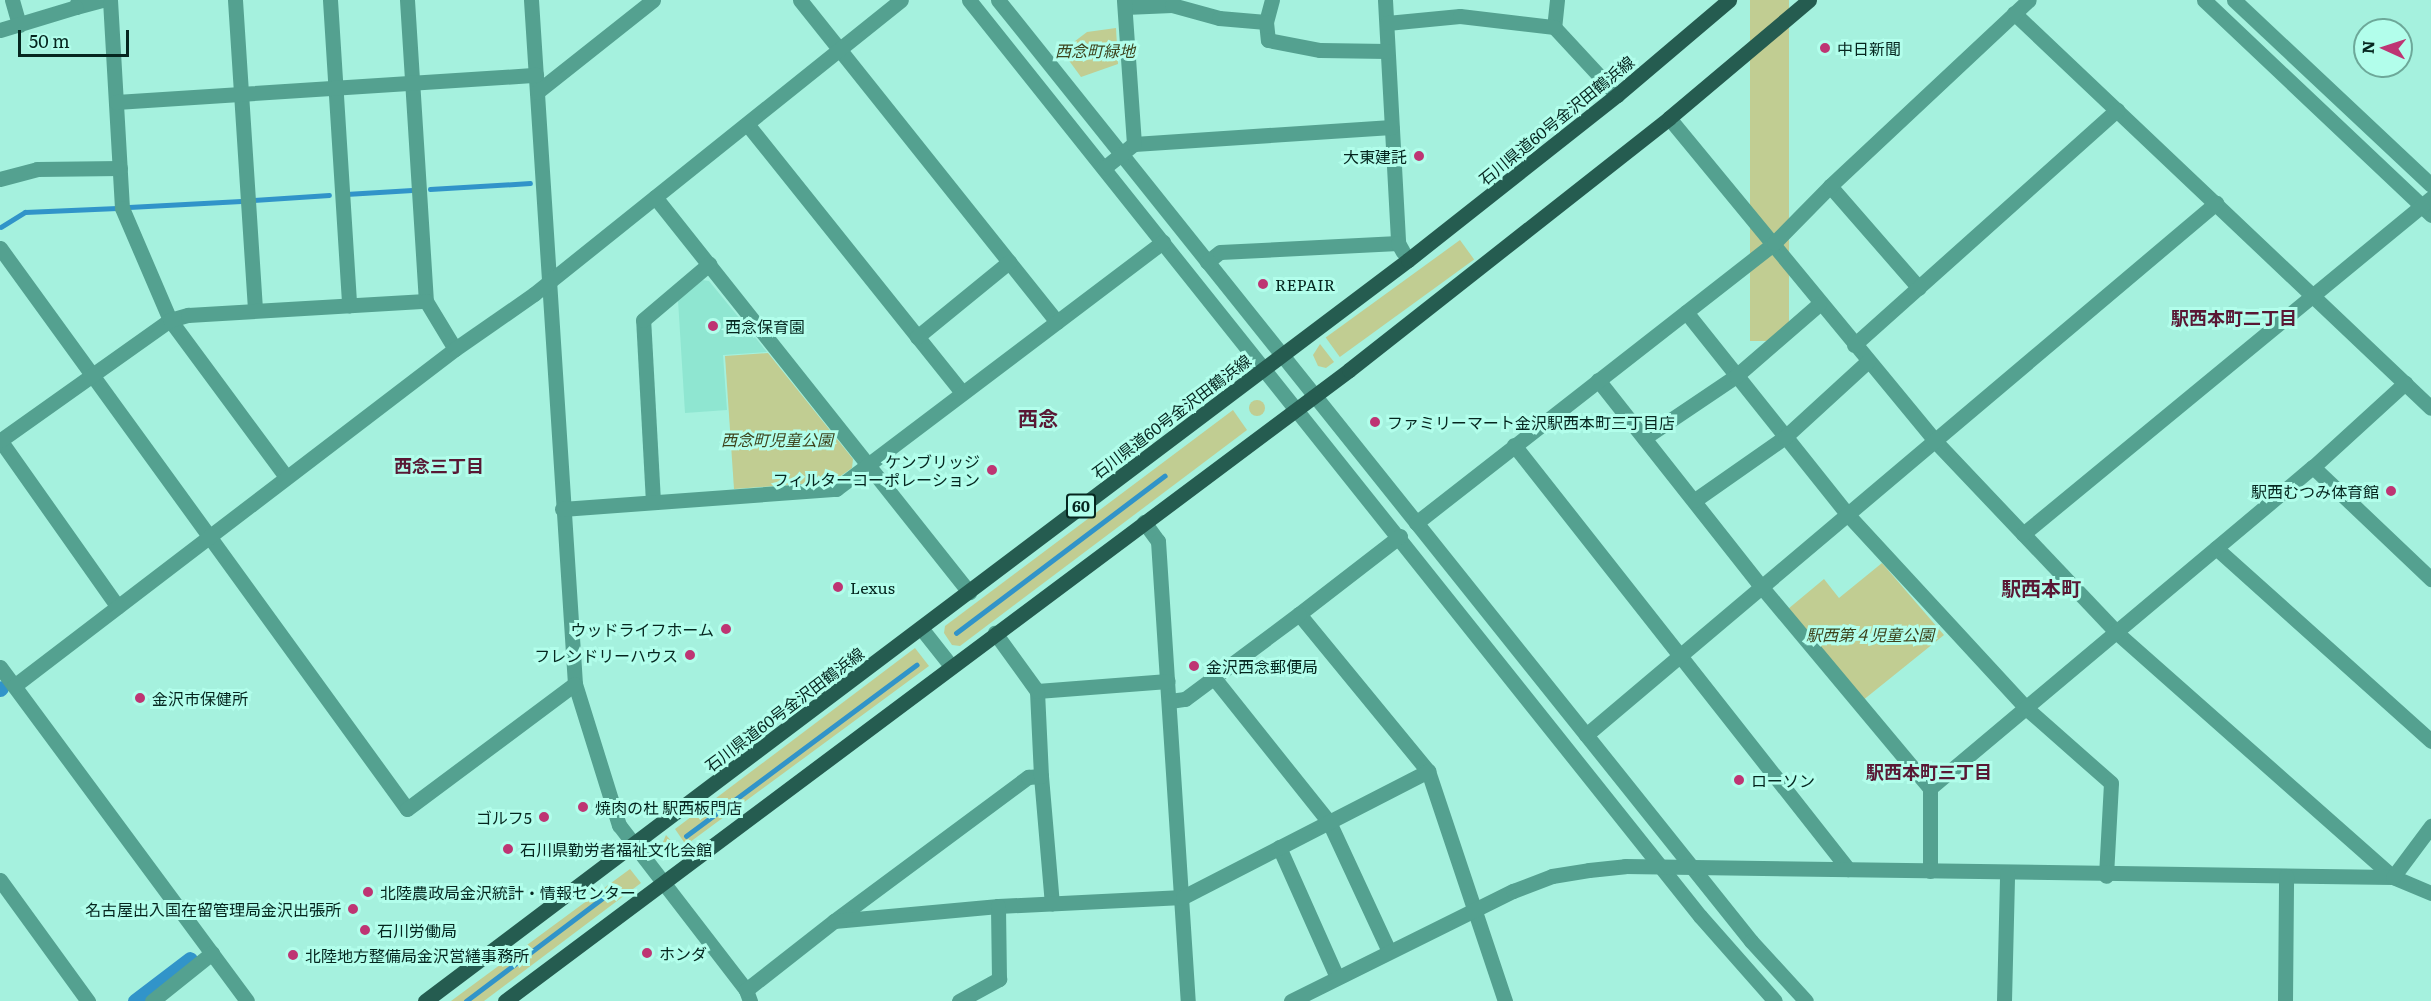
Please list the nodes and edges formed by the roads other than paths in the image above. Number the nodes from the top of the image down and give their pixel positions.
1 (12, 0) edge
2 (103, 0) edge
3 (110, 0) edge
4 (235, 0) edge
5 (330, 0) edge
6 (407, 0) edge
7 (531, 0) edge
8 (653, 0) edge
9 (800, 0) edge
10 (902, 0) edge
11 (969, 0) edge
12 (998, 0) edge
13 (1272, 0) edge
14 (1385, 0) edge
15 (1557, 0) edge
16 (1729, 0) edge
17 (1809, 0) edge
18 (2029, 0) edge
19 (2204, 0) edge
20 (2237, 2) edge
21 (77, 4) edge
22 (1125, 4) edge
23 (2014, 13) junction
24 (2225, 20) junction
25 (1266, 22) junction
26 (1387, 23) junction
27 (19, 25) junction
28 (1554, 27) junction
29 (0, 30) edge
30 (840, 50) junction
31 (1387, 51) junction
32 (536, 75) junction
33 (413, 83) junction
34 (336, 88) junction
35 (537, 92) junction
36 (241, 94) junction
37 (1617, 95) junction
38 (116, 102) junction
39 (2117, 110) junction
40 (1669, 118) junction
41 (747, 124) junction
42 (1391, 127) junction
43 (1134, 144) junction
44 (1121, 154) junction
45 (120, 168) junction
46 (1104, 168) junction
47 (0, 179) edge
48 (2431, 185) edge
49 (1830, 186) junction
50 (655, 197) junction
51 (2216, 203) junction
52 (2428, 206) edge
53 (1163, 242) junction
54 (1398, 243) junction
55 (1774, 243) junction
56 (0, 248) edge
57 (1408, 260) junction
58 (1009, 262) junction
59 (1207, 262) junction
60 (709, 264) junction
61 (547, 282) junction
62 (1919, 288) junction
63 (2315, 296) junction
64 (426, 301) junction
65 (1819, 304) junction
66 (349, 305) junction
67 (255, 309) junction
68 (1686, 312) junction
69 (171, 320) junction
70 (1057, 322) junction
71 (917, 337) junction
72 (1854, 345) junction
73 (455, 349) junction
74 (1282, 354) junction
75 (1868, 361) junction
76 (1263, 369) junction
77 (92, 375) junction
78 (1736, 376) junction
79 (1598, 380) junction
80 (2405, 383) junction
81 (962, 392) junction
82 (1314, 395) junction
83 (2431, 408) edge
84 (1295, 409) junction
85 (1785, 437) junction
86 (1644, 438) junction
87 (0, 440) edge
88 (1935, 441) junction
89 (1514, 445) junction
90 (868, 464) junction
91 (2313, 466) junction
92 (286, 477) junction
93 (1695, 500) junction
94 (653, 502) junction
95 (562, 509) junction
96 (1849, 516) junction
97 (1144, 522) junction
98 (1416, 523) junction
99 (2023, 534) junction
100 (208, 536) junction
101 (1400, 536) junction
102 (2216, 548) junction
103 (2431, 579) edge
104 (1760, 585) junction
105 (969, 592) junction
106 (118, 607) junction
107 (1299, 614) junction
108 (1499, 627) junction
109 (921, 628) junction
110 (2116, 632) junction
111 (995, 633) junction
112 (1482, 640) junction
113 (1677, 657) junction
114 (951, 666) junction
115 (0, 667) edge
116 (1214, 678) junction
117 (1168, 681) junction
118 (575, 684) junction
119 (14, 686) junction
120 (1037, 691) junction
121 (1170, 701) junction
122 (2026, 708) junction
123 (1586, 735) junction
124 (2431, 741) edge
125 (1428, 771) junction
126 (1041, 776) junction
127 (1930, 788) junction
128 (1329, 822) junction
129 (2431, 826) edge
130 (634, 845) junction
131 (1279, 847) junction
132 (1661, 866) junction
133 (1692, 867) junction
134 (1848, 869) junction
135 (1930, 871) junction
136 (2007, 874) junction
137 (2106, 876) junction
138 (2286, 876) junction
139 (2393, 877) junction
140 (0, 880) edge
141 (663, 882) junction
142 (2431, 893) edge
143 (1182, 897) junction
144 (1052, 904) junction
145 (998, 906) junction
146 (1476, 910) junction
147 (834, 921) junction
148 (1389, 951) junction
149 (212, 953) junction
150 (1337, 977) junction
151 (748, 996) edge
152 (88, 1001) edge
153 (152, 1001) edge
154 (247, 1001) edge
155 (425, 1001) edge
156 (505, 1001) edge
157 (958, 1001) edge
158 (1188, 1001) edge
159 (1291, 1001) edge
160 (1505, 1001) edge
161 (1775, 1001) edge
162 (1806, 1001) edge
163 (2004, 1001) edge
164 (2285, 1001) edge

1 - 27 street
2 - 21 street
3 - 38 street
4 - 36 street
5 - 34 street
6 - 33 street
7 - 32 street
8 - 35 street
9 - 30 street
10 - 30 street
11 - 46 street
12 - 44 street
13 - 25 street
14 - 26 street
15 - 28 street
16 - 37 main road, 石川県道60号金沢田鶴浜線 / 60
17 - 40 main road
18 - 23 street
19 - 24 street
20 - 24 street
20 - 48 street
21 - 27 street
22 - 25 street
22 - 43 street
23 - 39 street
23 - 49 street
24 - 52 street
25 - 31 street
26 - 28 street
26 - 31 street
27 - 29 street
28 - 37 street
30 - 41 street
30 - 58 street
31 - 42 street
32 - 33 street
32 - 35 street
33 - 34 street
33 - 64 street
34 - 36 street
34 - 66 street
35 - 61 street
36 - 38 street
36 - 67 street
37 - 57 main road, 石川県道60号金沢田鶴浜線 / 60
38 - 45 street
39 - 51 street
39 - 62 street
40 - 55 street
40 - 82 main road
41 - 50 street
41 - 71 street
42 - 43 street
42 - 54 street
43 - 44 street
44 - 46 street
44 - 59 street
45 - 47 street
45 - 69 street
46 - 53 street
49 - 55 street
49 - 62 street
50 - 60 street
50 - 61 street
51 - 63 street
51 - 88 street
52 - 63 street
53 - 70 street
53 - 76 street
54 - 57 street
54 - 59 street
55 - 65 street
55 - 68 street
56 - 77 street
57 - 74 main road, 石川県道60号金沢田鶴浜線 / 60
58 - 70 street
58 - 71 street
59 - 74 street
60 - 90 street
60 - 94 street
61 - 73 street
61 - 95 street
62 - 72 street
63 - 80 street
63 - 99 street
64 - 66 street
64 - 73 street
65 - 72 street
65 - 78 street
66 - 67 street
67 - 69 street
68 - 78 street
68 - 79 street
69 - 77 street
69 - 92 street
70 - 81 street
71 - 81 street
72 - 75 street
73 - 92 street
74 - 76 main road, 石川県道60号金沢田鶴浜線 / 60
74 - 82 street
75 - 85 street
75 - 88 street
76 - 84 street
76 - 105 main road, 石川県道60号金沢田鶴浜線 / 60
77 - 87 street
77 - 100 street
78 - 85 street
78 - 86 street
79 - 86 street
79 - 89 street
80 - 83 street
80 - 91 street
81 - 90 street
82 - 84 main road
82 - 98 street
84 - 97 main road
84 - 101 street
85 - 93 street
85 - 96 street
86 - 93 street
87 - 106 street
88 - 96 street
88 - 99 street
89 - 98 street
89 - 113 street
90 - 94 street
90 - 105 street
91 - 102 street
91 - 103 street
92 - 100 street
93 - 104 street
94 - 95 street
95 - 118 street
96 - 104 street
96 - 122 street
97 - 111 main road
97 - 117 street
98 - 108 street
99 - 110 street
100 - 106 street
100 - 118 street
101 - 107 street
101 - 112 street
102 - 110 street
102 - 124 street
104 - 113 street
104 - 127 street
105 - 109 main road, 石川県道60号金沢田鶴浜線 / 60
106 - 119 street
107 - 116 street
107 - 125 street
108 - 112 street
108 - 123 street
109 - 114 street
109 - 130 main road, 石川県道60号金沢田鶴浜線 / 60
110 - 122 street
110 - 139 street
111 - 114 main road
111 - 120 street
112 - 132 street
113 - 123 street
113 - 134 street
114 - 141 main road
115 - 119 street
116 - 121 street
116 - 128 street
117 - 120 street
117 - 121 street
118 - 130 street
119 - 149 street
120 - 126 street
121 - 143 street
122 - 127 street
122 - 137 street
123 - 133 street
125 - 128 street
125 - 146 street
126 - 144 street
126 - 147 street
127 - 135 street
128 - 131 street
128 - 148 street
129 - 139 street
130 - 141 street
130 - 155 main road, 石川県道60号金沢田鶴浜線 / 60
131 - 143 street
131 - 150 street
132 - 133 street
132 - 146 street
132 - 161 street
133 - 134 street
133 - 162 street
134 - 135 street
135 - 136 street
136 - 137 street
136 - 163 street
137 - 138 street
138 - 139 street
138 - 164 street
139 - 142 street
140 - 152 street
141 - 151 street
141 - 156 main road
143 - 144 street
143 - 158 street
144 - 145 street
145 - 147 street
145 - 157 street
146 - 148 street
146 - 160 street
147 - 151 street
148 - 150 street
149 - 153 street
149 - 154 street
150 - 159 street

